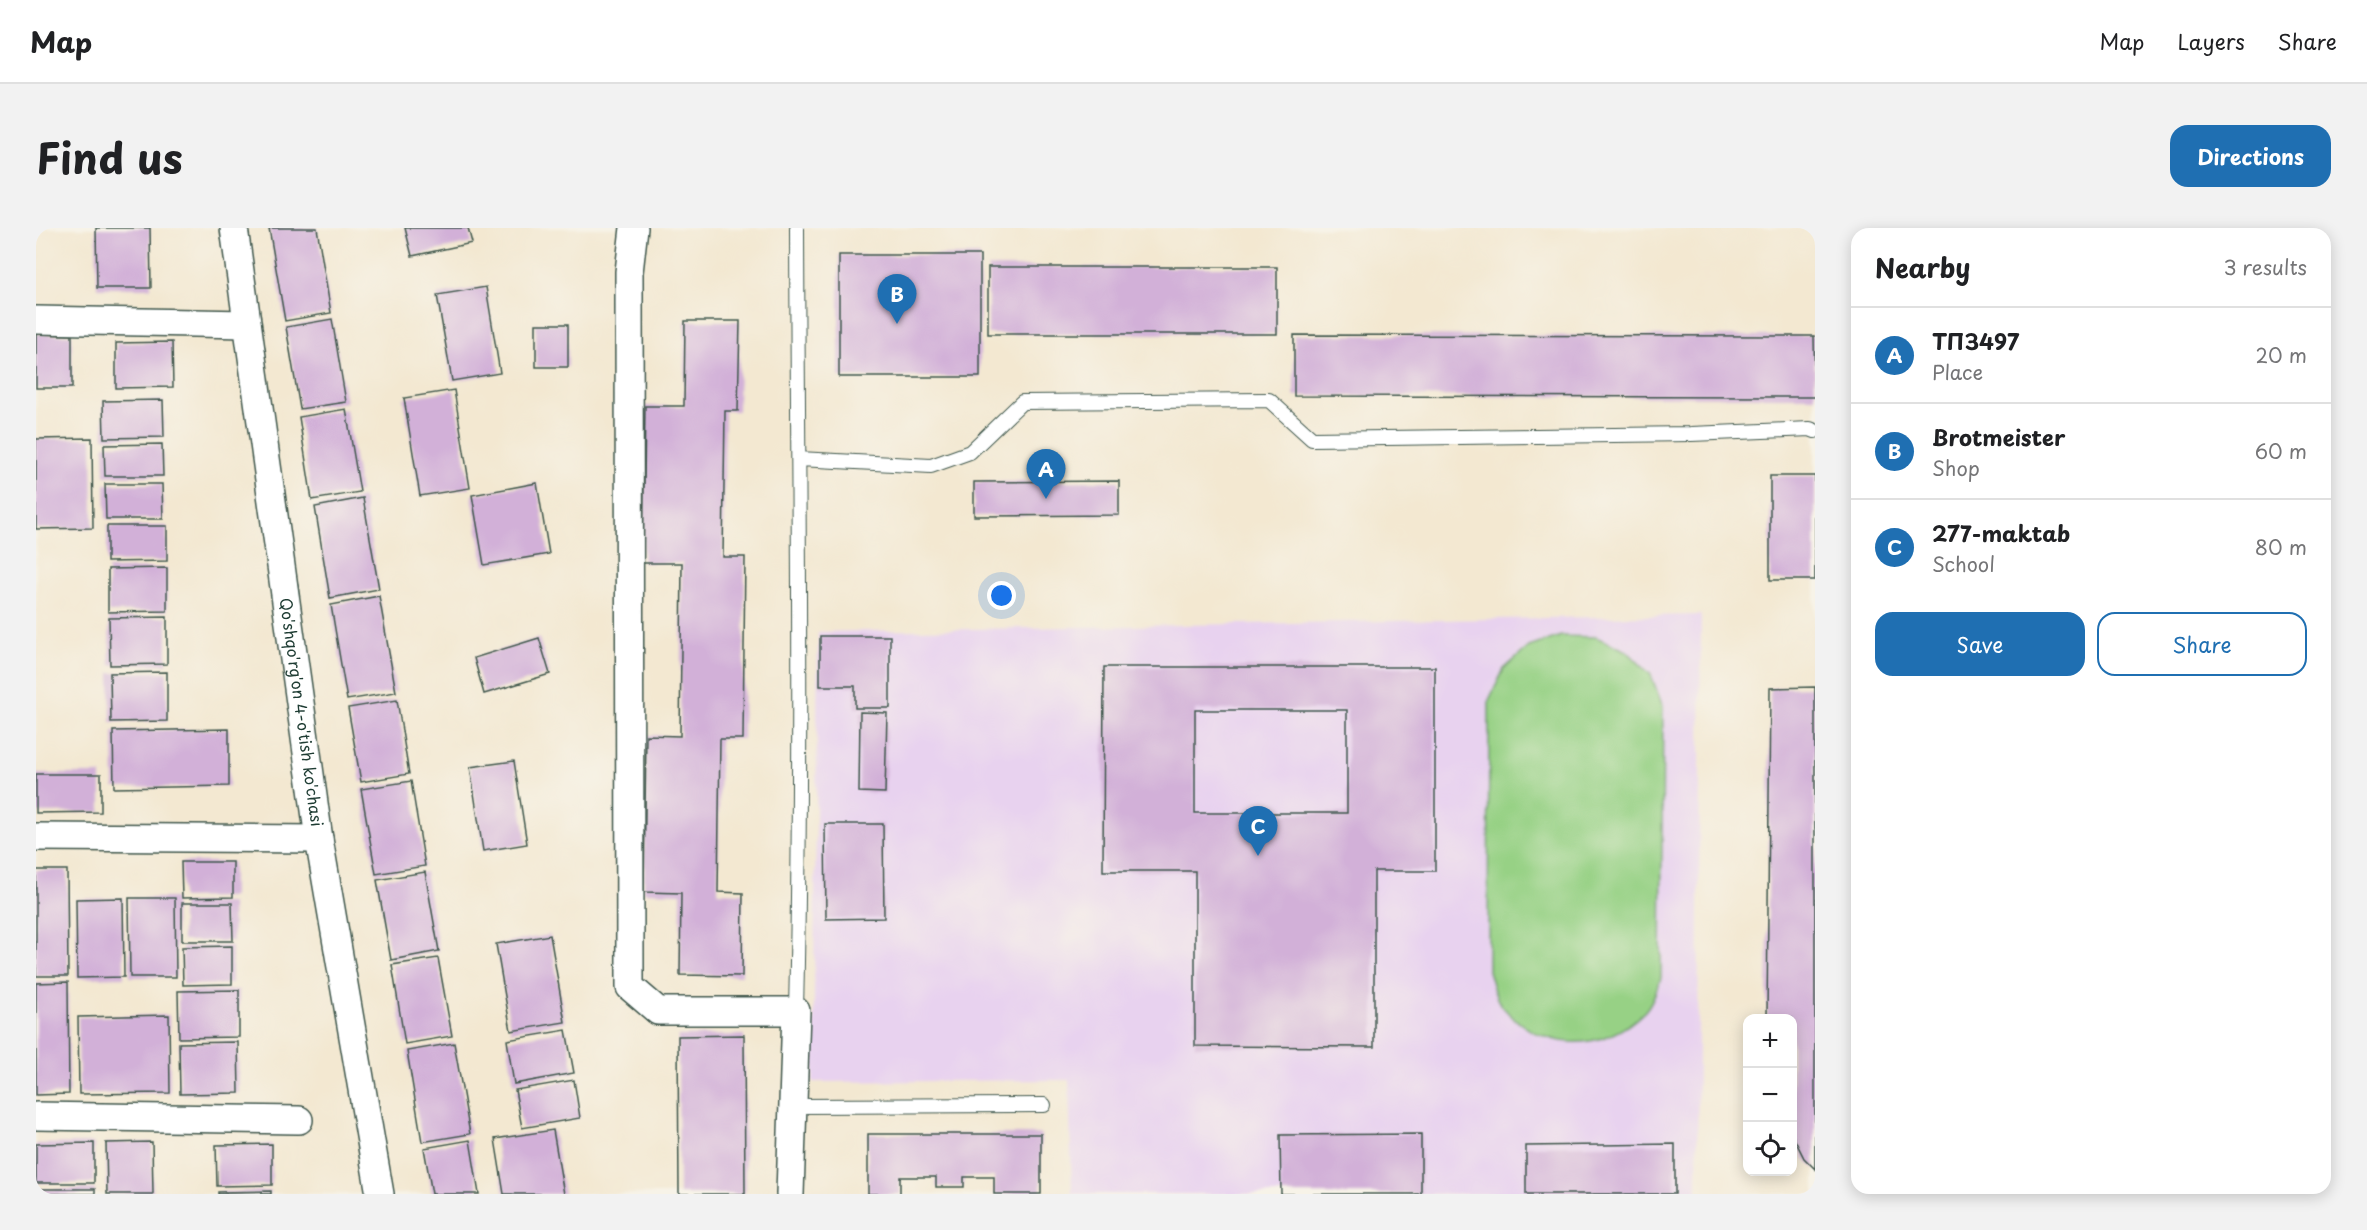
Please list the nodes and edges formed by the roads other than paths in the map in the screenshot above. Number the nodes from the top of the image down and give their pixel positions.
1 (234, 228) edge
2 (634, 228) edge
3 (797, 228) edge
4 (36, 320) edge
5 (247, 324) junction
6 (1815, 431) edge
7 (799, 459) junction
8 (36, 837) edge
9 (319, 839) junction
10 (796, 1011) junction
11 (1044, 1105) dead end
12 (793, 1106) junction
13 (36, 1116) edge
14 (299, 1120) dead end
15 (381, 1194) edge
16 (790, 1194) edge

1 - 5 street, Qo'shqo'rg'on 4-o'tish ko'chasi
2 - 10 street
3 - 7 lane
4 - 5 street
5 - 9 street, Qo'shqo'rg'on 4-o'tish ko'chasi
6 - 7 lane
7 - 10 lane
8 - 9 street
9 - 15 street, Qo'shqo'rg'on 4-o'tish ko'chasi
10 - 12 street
11 - 12 lane
12 - 16 street
13 - 14 street

